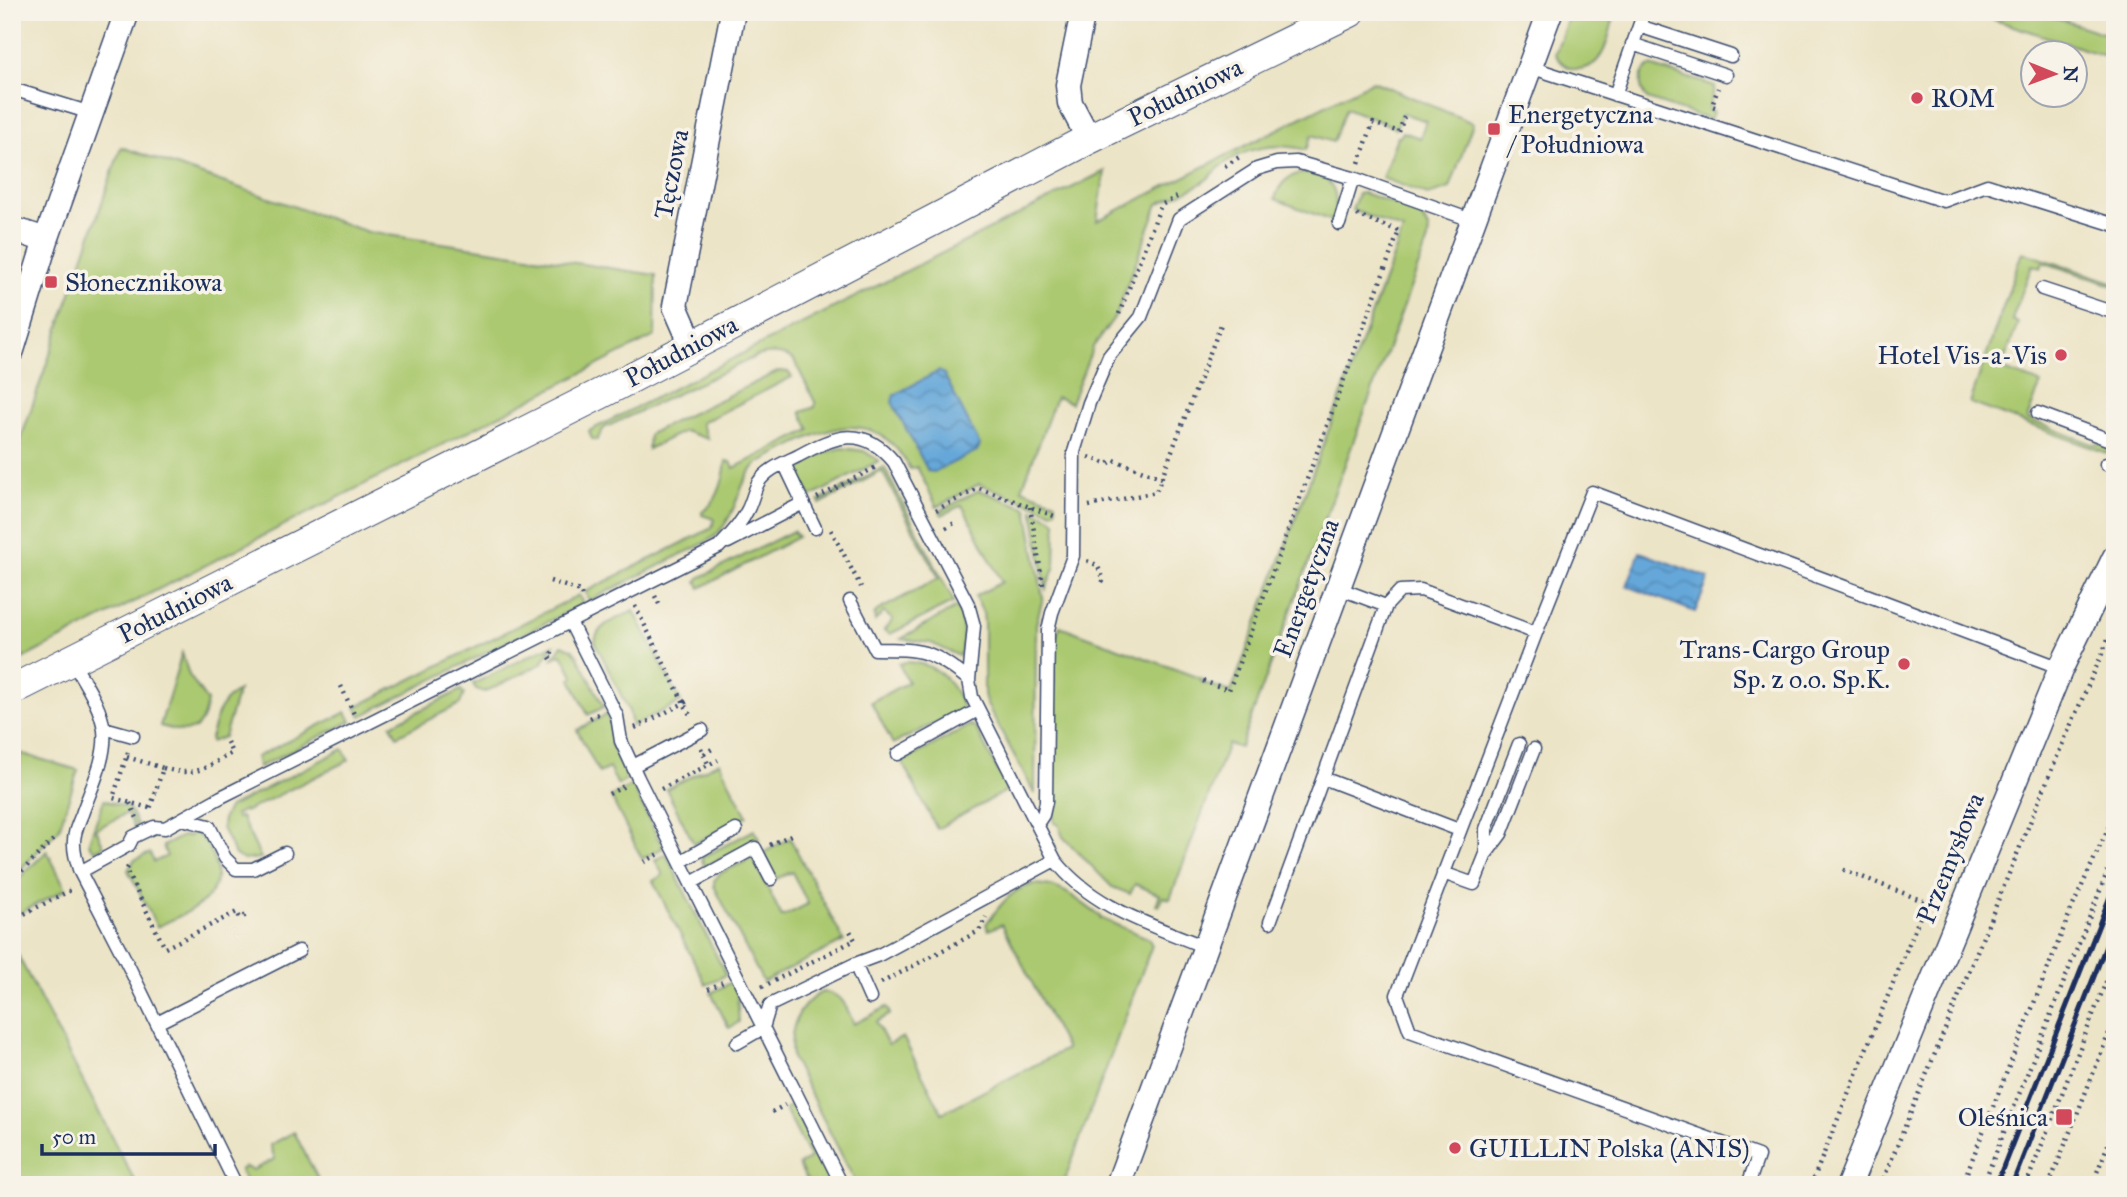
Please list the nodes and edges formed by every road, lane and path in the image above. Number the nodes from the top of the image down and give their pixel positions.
1 (127, 12) edge
2 (733, 12) edge
3 (1083, 12) edge
4 (1350, 12) edge
5 (1550, 12) edge
6 (1644, 12) edge
7 (1639, 26) junction
8 (1632, 44) junction
9 (1731, 56) dead end
10 (1530, 67) junction
11 (1723, 80) joint
12 (12, 89) edge
13 (1615, 95) junction
14 (1725, 111) dead end
15 (91, 113) junction
16 (1404, 117) dead end
17 (1089, 139) junction
18 (1245, 155) dead end
19 (1224, 167) dead end
20 (1353, 178) junction
21 (1183, 194) dead end
22 (1343, 210) junction
23 (1474, 221) junction
24 (1339, 224) dead end
25 (2115, 225) edge
26 (12, 229) edge
27 (47, 240) junction
28 (2042, 289) dead end
29 (2115, 313) edge
30 (1222, 322) dead end
31 (1113, 323) dead end
32 (692, 345) junction
33 (12, 350) edge
34 (2038, 413) dead end
35 (2115, 442) edge
36 (1074, 452) junction
37 (784, 463) junction
38 (1162, 478) junction
39 (803, 503) junction
40 (1030, 507) dead end
41 (1074, 510) junction
42 (815, 528) dead end
43 (1057, 528) dead end
44 (719, 547) junction
45 (2115, 557) edge
46 (550, 581) dead end
47 (1338, 588) junction
48 (580, 591) dead end
49 (654, 596) dead end
50 (1045, 598) dead end
51 (850, 601) dead end
52 (635, 606) dead end
53 (1386, 606) junction
54 (661, 608) dead end
55 (570, 622) junction
56 (2115, 624) edge
57 (1536, 633) junction
58 (72, 660) junction
59 (2061, 668) junction
60 (969, 680) junction
61 (1203, 681) dead end
62 (12, 690) edge
63 (686, 702) junction
64 (978, 710) junction
65 (104, 727) junction
66 (631, 730) dead end
67 (701, 731) junction
68 (133, 736) joint
69 (228, 743) dead end
70 (1519, 744) dead end
71 (712, 749) dead end
72 (1534, 749) dead end
73 (704, 754) junction
74 (898, 754) dead end
75 (127, 757) junction
76 (718, 760) dead end
77 (708, 764) junction
78 (633, 766) junction
79 (163, 768) junction
80 (1323, 778) junction
81 (661, 789) dead end
82 (130, 803) junction
83 (150, 809) junction
84 (160, 811) dead end
85 (2115, 813) edge
86 (182, 819) junction
87 (1037, 824) junction
88 (736, 830) dead end
89 (1460, 830) junction
90 (144, 832) junction
91 (285, 853) dead end
92 (2115, 853) edge
93 (1486, 854) junction
94 (1055, 860) junction
95 (680, 862) junction
96 (1839, 868) dead end
97 (1443, 873) junction
98 (83, 877) junction
99 (771, 879) dead end
100 (691, 883) junction
101 (998, 890) junction
102 (247, 915) dead end
103 (12, 920) edge
104 (1270, 922) dead end
105 (850, 931) dead end
106 (1205, 947) junction
107 (299, 951) dead end
108 (2115, 959) edge
109 (855, 964) junction
110 (879, 984) dead end
111 (761, 988) dead end
112 (870, 998) dead end
113 (2115, 1018) edge
114 (157, 1023) junction
115 (763, 1028) junction
116 (737, 1043) dead end
117 (2115, 1127) edge
118 (236, 1185) edge
119 (842, 1185) edge
120 (1118, 1185) edge
121 (1748, 1185) edge
122 (1811, 1185) edge
123 (1849, 1185) edge
124 (1881, 1185) edge
125 (1962, 1185) edge
126 (1983, 1185) edge
127 (2026, 1185) edge
128 (2049, 1185) edge
129 (2092, 1185) edge

1 - 15 street
2 - 32 street, Tęczowa
3 - 17 street
4 - 17 street, Południowa
5 - 10 street, Energetyczna
6 - 7 lane
7 - 8 lane
7 - 9 lane
8 - 11 lane
8 - 13 lane
10 - 13 lane
10 - 23 street, Energetyczna
11 - 14 path
12 - 15 lane
13 - 25 lane
15 - 27 street
16 - 20 path
17 - 32 street, Południowa
18 - 19 path
20 - 22 lane
20 - 23 lane
20 - 36 lane
21 - 31 path
22 - 24 lane
22 - 61 path
23 - 47 street, Energetyczna
26 - 27 street
27 - 33 street
28 - 29 lane
30 - 38 path
32 - 58 street, Południowa
34 - 35 lane
36 - 38 path
36 - 41 lane
37 - 39 lane
37 - 44 lane
37 - 60 lane
38 - 41 path
39 - 42 lane
39 - 44 lane
40 - 50 path
41 - 43 path
41 - 87 lane
44 - 55 lane
45 - 59 street, Przemysłowa
46 - 48 path
47 - 53 lane
47 - 106 street, Energetyczna
49 - 54 path
51 - 60 lane
52 - 63 path
53 - 57 lane
53 - 80 lane
55 - 78 lane
55 - 86 lane
56 - 124 path
57 - 59 lane
57 - 89 lane
58 - 62 street, Południowa
58 - 65 lane
59 - 123 street, Przemysłowa
60 - 64 lane
63 - 66 path
63 - 67 path
64 - 74 lane
64 - 87 lane
65 - 68 lane
65 - 98 lane
67 - 73 path
67 - 78 lane
68 - 75 path
69 - 79 path
70 - 93 lane
71 - 73 path
72 - 93 lane
73 - 77 path
75 - 79 path
75 - 82 path
76 - 77 path
77 - 81 path
78 - 95 lane
79 - 83 path
80 - 89 lane
80 - 104 lane
82 - 83 path
82 - 90 path
83 - 84 path
85 - 125 path
86 - 90 lane
86 - 91 lane
87 - 94 lane
88 - 95 lane
89 - 97 lane
90 - 98 lane
90 - 102 path
92 - 126 path
93 - 97 lane
94 - 101 lane
94 - 106 lane
95 - 100 lane
96 - 122 path
97 - 121 lane
98 - 103 path
98 - 114 lane
99 - 100 lane
100 - 115 lane
101 - 109 lane
101 - 110 path
105 - 111 path
106 - 120 street, Energetyczna
107 - 114 lane
108 - 127 path
109 - 112 lane
109 - 115 lane
113 - 128 path
114 - 118 lane
115 - 116 lane
115 - 119 lane
117 - 129 path

